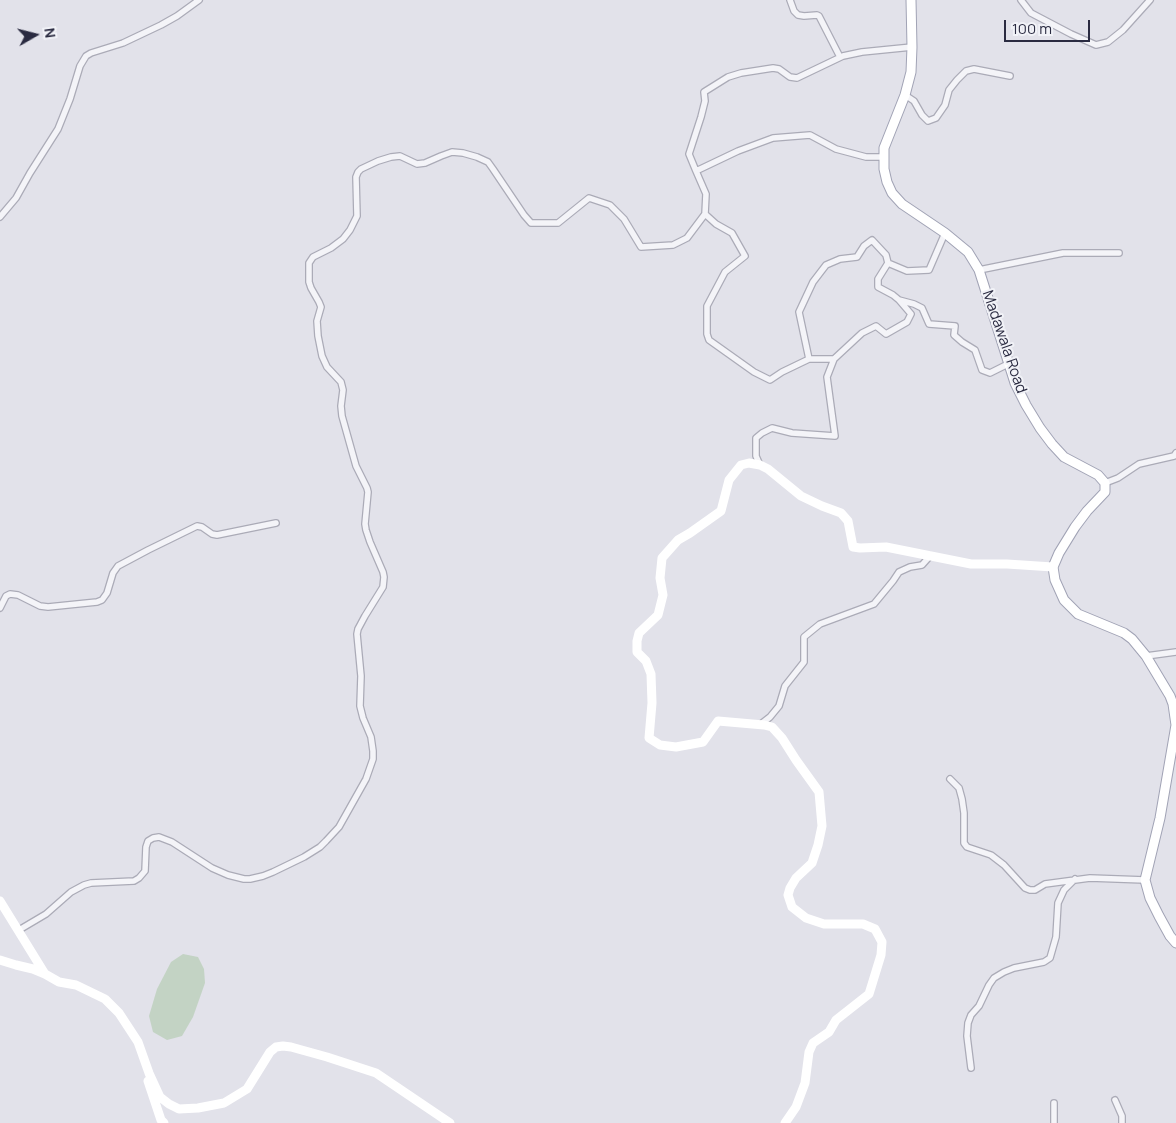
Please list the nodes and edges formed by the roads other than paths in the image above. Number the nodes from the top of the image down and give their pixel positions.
1 (199, 0) edge
2 (790, 0) edge
3 (911, 0) edge
4 (1021, 0) edge
5 (1150, 0) edge
6 (912, 47) junction
7 (840, 56) junction
8 (1010, 76) dead end
9 (905, 95) junction
10 (884, 157) junction
11 (696, 172) junction
12 (705, 214) junction
13 (0, 217) edge
14 (945, 233) junction
15 (1119, 253) dead end
16 (888, 264) junction
17 (979, 270) junction
18 (899, 300) junction
19 (809, 359) junction
20 (834, 359) junction
21 (1008, 364) junction
22 (1175, 455) edge
23 (760, 465) junction
24 (1105, 483) junction
25 (276, 523) dead end
26 (930, 556) junction
27 (1053, 567) junction
28 (0, 608) edge
29 (1176, 652) edge
30 (1146, 656) junction
31 (759, 725) junction
32 (1174, 754) edge
33 (950, 780) dead end
34 (1075, 879) junction
35 (1145, 880) junction
36 (0, 901) edge
37 (19, 930) junction
38 (1176, 943) edge
39 (0, 960) edge
40 (45, 974) junction
41 (138, 1042) junction
42 (971, 1068) dead end
43 (1116, 1100) dead end
44 (1054, 1103) dead end
45 (164, 1123) edge
46 (450, 1123) edge
47 (786, 1123) edge
48 (1054, 1123) edge
49 (1122, 1123) edge

1 - 13 street
2 - 7 street
3 - 6 main road, Madawala Road
4 - 5 street
6 - 7 street
6 - 9 main road, Madawala Road
7 - 11 street
8 - 9 street
9 - 10 main road, Madawala Road
10 - 11 street
10 - 14 main road, Madawala Road
11 - 12 street
12 - 19 street
12 - 37 street
14 - 16 street
14 - 17 main road, Madawala Road
15 - 17 street
16 - 18 street
16 - 19 street
17 - 21 main road, Madawala Road
18 - 20 street
18 - 21 street
19 - 20 street
20 - 23 street
21 - 24 main road, Madawala Road
22 - 24 street
23 - 26 main road
23 - 31 main road
24 - 27 main road
25 - 28 street
26 - 27 main road
26 - 31 street
27 - 30 main road
29 - 30 street
30 - 32 main road
31 - 47 main road
32 - 35 main road
33 - 34 street
34 - 35 street
34 - 42 street
35 - 38 main road
36 - 37 main road
37 - 40 main road
39 - 40 main road
40 - 41 main road
41 - 45 main road
41 - 46 main road
43 - 49 street
44 - 48 street

